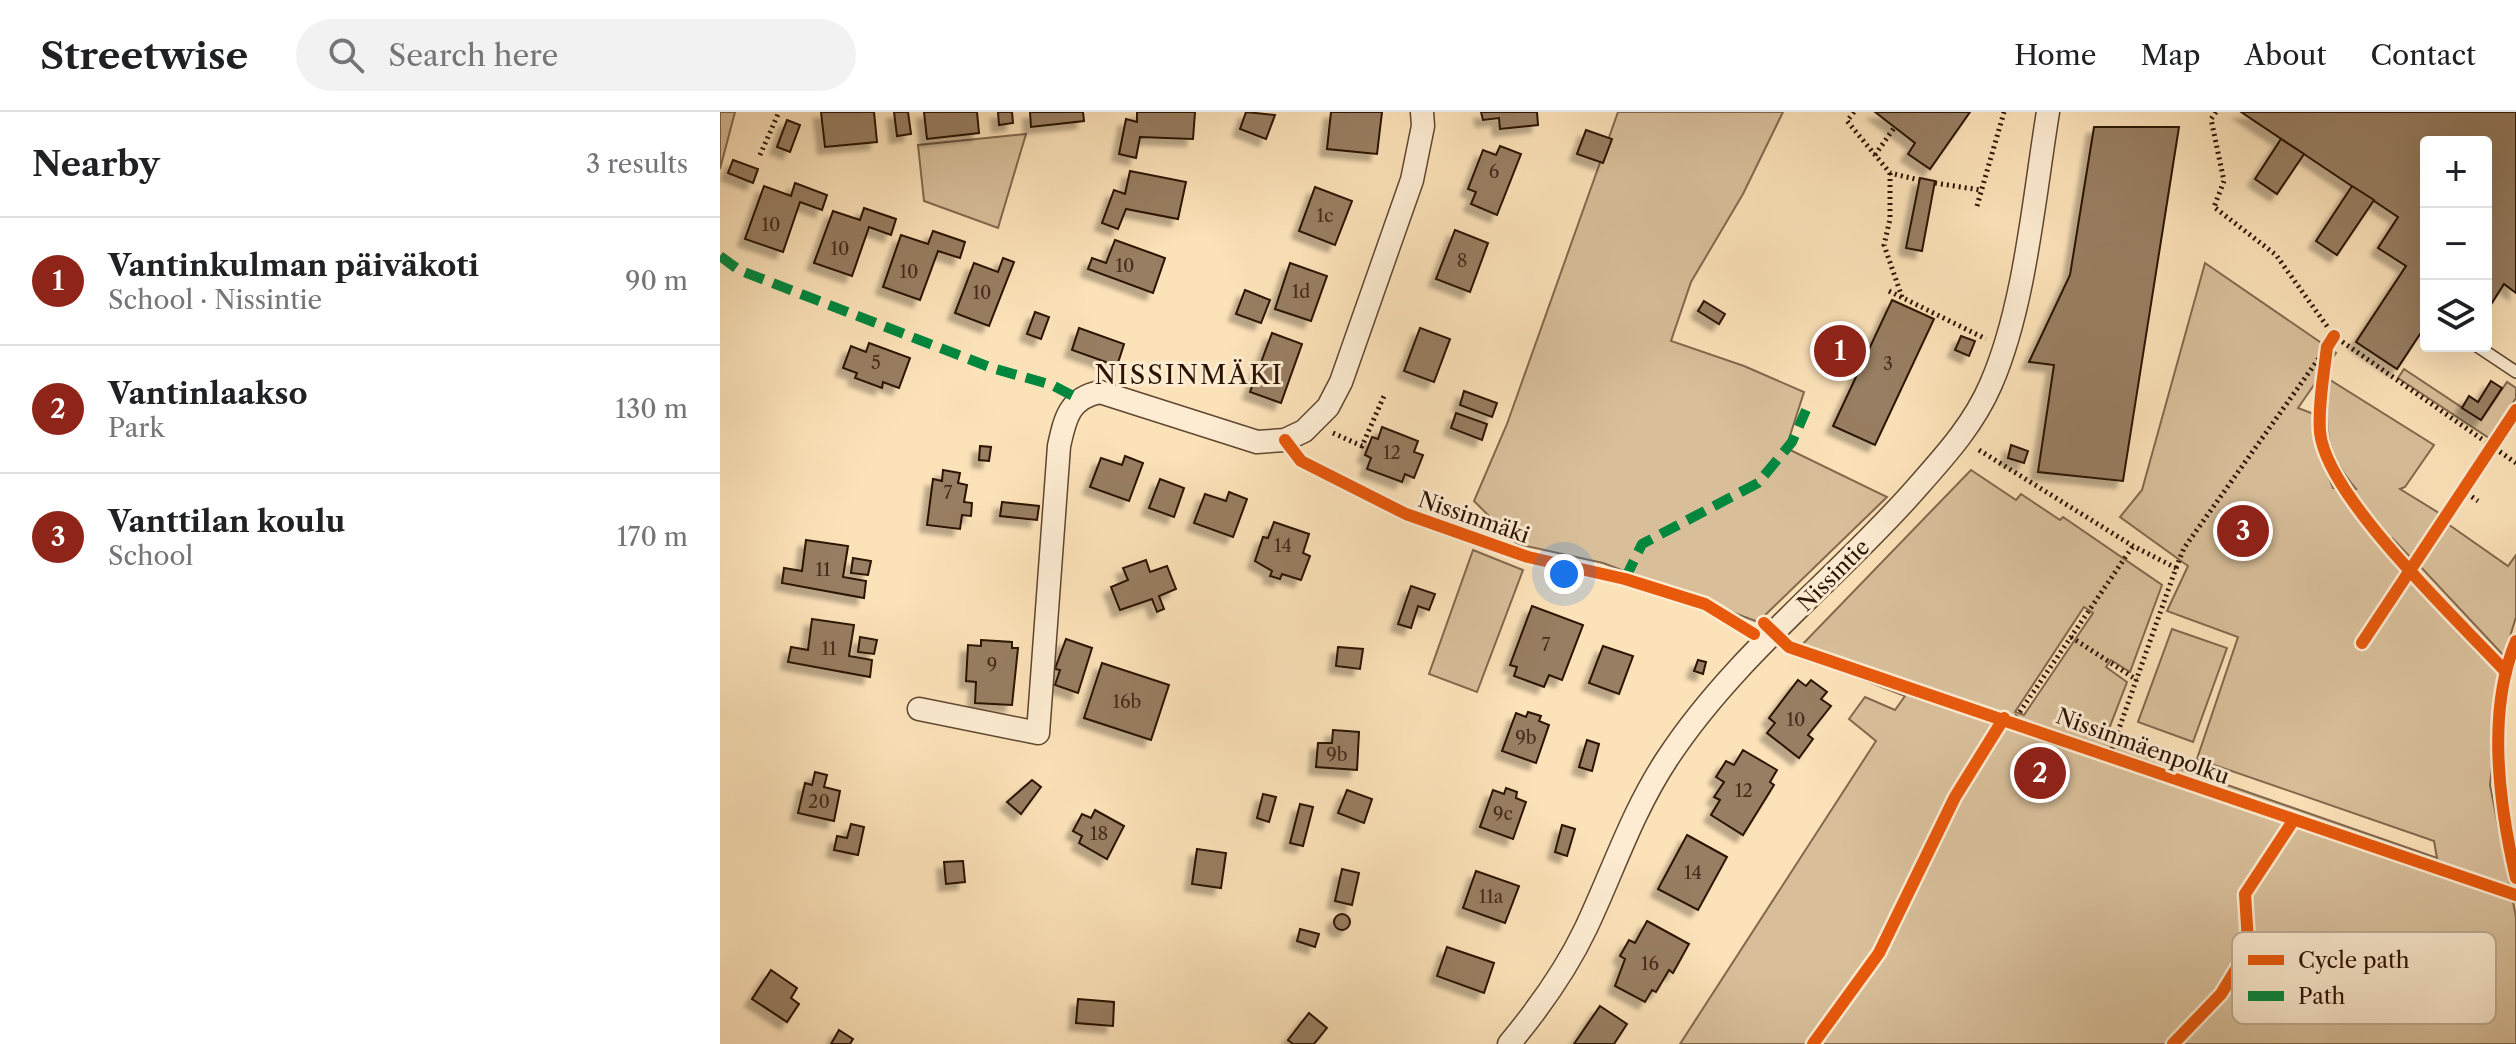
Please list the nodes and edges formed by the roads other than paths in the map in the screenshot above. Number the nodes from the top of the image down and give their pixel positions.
1 (1422, 112) edge
2 (2048, 112) edge
3 (2486, 352) edge
4 (2516, 372) edge
5 (919, 709) dead end
6 (1509, 1044) edge

1 - 5 street
2 - 6 street, Nissintie
3 - 4 lane

